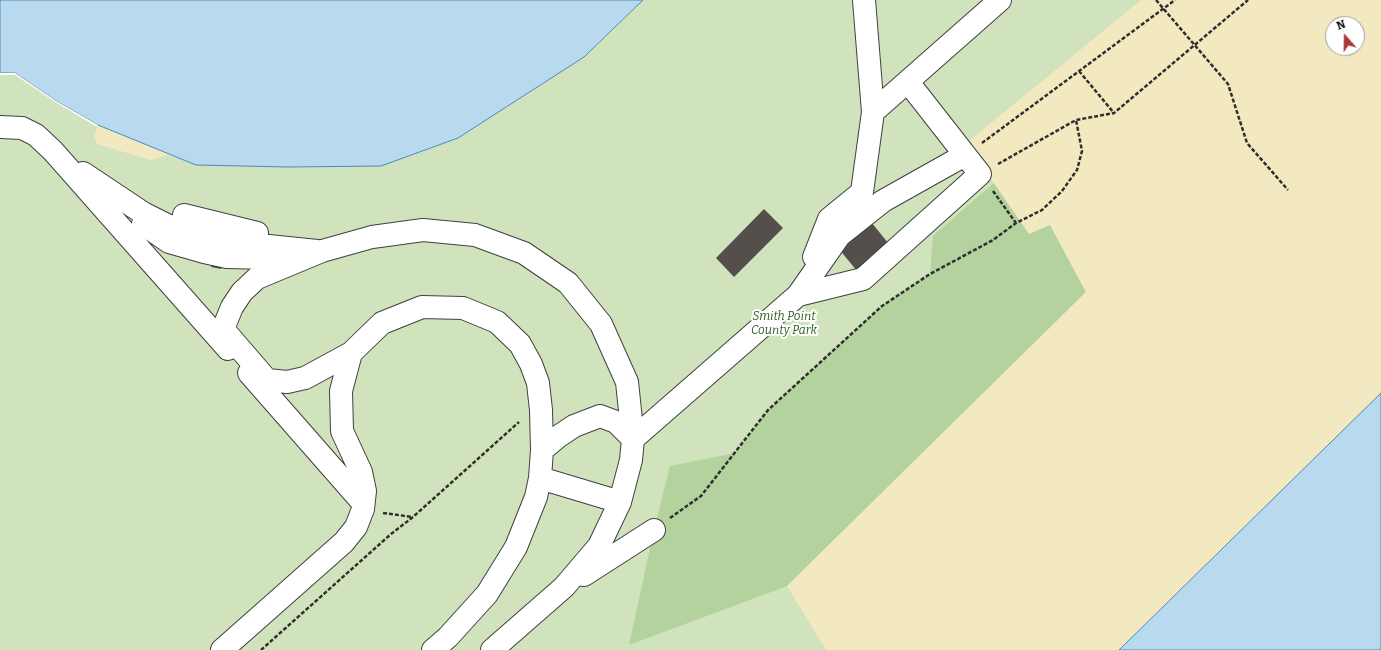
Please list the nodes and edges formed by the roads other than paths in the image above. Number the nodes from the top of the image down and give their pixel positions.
1 (864, 0) edge
2 (1000, 0) edge
3 (908, 82) junction
4 (873, 112) junction
5 (0, 127) edge
6 (53, 151) junction
7 (965, 155) junction
8 (322, 251) junction
9 (798, 295) junction
10 (351, 354) junction
11 (633, 439) junction
12 (542, 450) junction
13 (540, 478) junction
14 (620, 502) junction
15 (363, 506) junction
16 (654, 530) road end
17 (564, 587) junction
18 (222, 650) edge
19 (433, 650) edge
20 (492, 650) edge

1 - 4 street
2 - 3 street
3 - 4 street
3 - 7 street
4 - 9 street
5 - 6 street
6 - 8 street
6 - 15 street
7 - 9 street
7 - 9 street
8 - 10 street
8 - 11 street
9 - 11 street
10 - 12 street
10 - 15 street
11 - 12 street
11 - 14 street
12 - 13 street
13 - 14 street
13 - 19 street
14 - 17 street
15 - 18 street
16 - 17 street
17 - 20 street

